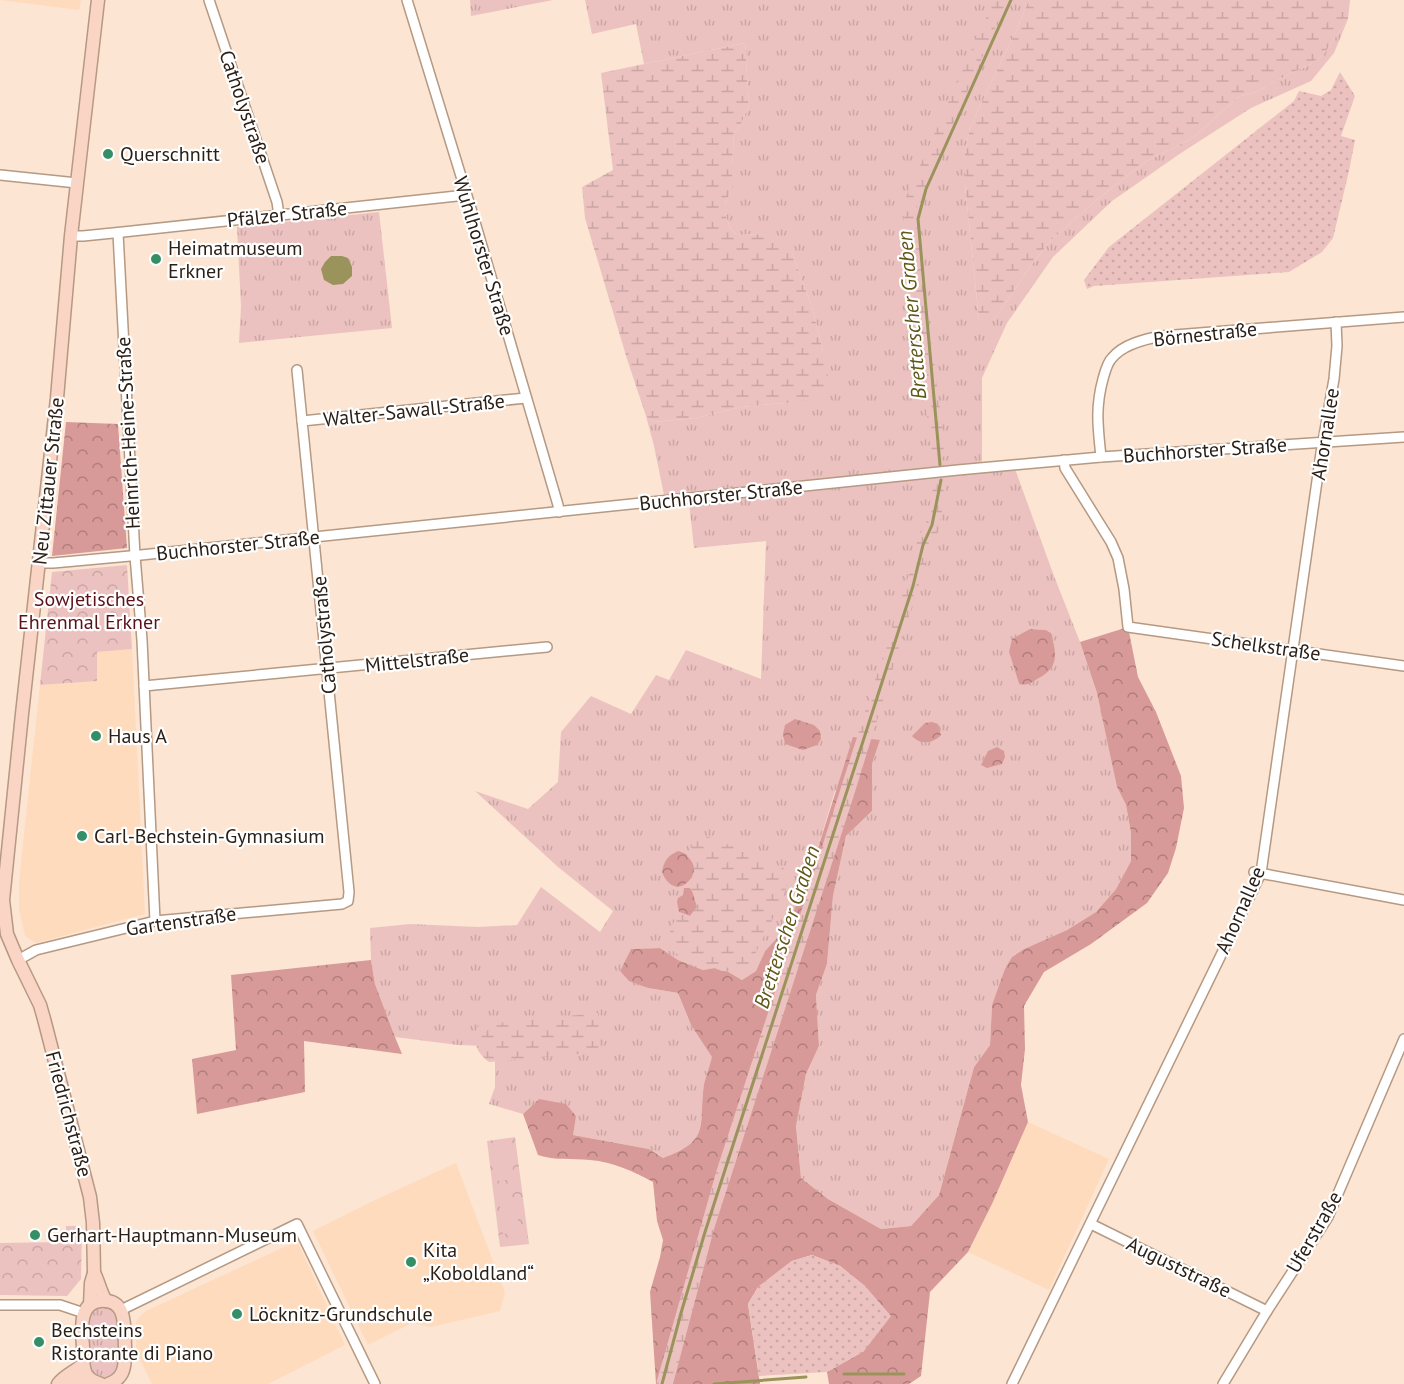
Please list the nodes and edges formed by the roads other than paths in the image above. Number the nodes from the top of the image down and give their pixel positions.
1 (98, 0) edge
2 (209, 0) edge
3 (407, 0) edge
4 (0, 175) edge
5 (77, 183) junction
6 (466, 195) junction
7 (279, 215) junction
8 (118, 233) junction
9 (71, 236) junction
10 (1404, 317) edge
11 (1336, 322) junction
12 (297, 370) dead end
13 (526, 398) junction
14 (302, 421) junction
15 (1404, 437) edge
16 (1323, 443) junction
17 (1101, 457) junction
18 (1064, 460) junction
19 (559, 512) junction
20 (314, 537) junction
21 (135, 556) junction
22 (39, 563) junction
23 (547, 647) dead end
24 (1292, 649) junction
25 (1404, 666) edge
26 (327, 668) junction
27 (144, 686) junction
28 (1257, 873) junction
29 (1404, 900) edge
30 (348, 901) joint
31 (2, 921) edge
32 (155, 921) junction
33 (18, 960) junction
34 (1404, 1039) edge
35 (1091, 1224) junction
36 (94, 1273) junction
37 (106, 1301) junction
38 (0, 1305) edge
39 (87, 1309) junction
40 (121, 1310) junction
41 (1267, 1311) junction
42 (83, 1364) junction
43 (96, 1382) edge
44 (115, 1382) edge
45 (58, 1384) edge
46 (70, 1384) edge
47 (375, 1384) edge
48 (1012, 1384) edge
49 (1223, 1384) edge

1 - 5 main road, Neu Zittauer Straße
2 - 7 street, Catholystraße
3 - 6 street, Wuhlhorster Straße
4 - 5 street
5 - 9 main road, Neu Zittauer Straße
6 - 7 street, Pfälzer Straße
6 - 13 street, Wuhlhorster Straße
7 - 8 street, Pfälzer Straße
8 - 9 street, Pfälzer Straße
8 - 21 street, Heinrich-Heine-Straße
9 - 22 main road, Neu Zittauer Straße
10 - 11 street, Börnestraße
11 - 16 street, Ahornallee
11 - 17 street, Börnestraße
12 - 14 street, Catholystraße
13 - 14 street, Walter-Sawall-Straße
13 - 19 street, Wuhlhorster Straße
14 - 20 street, Catholystraße
15 - 16 street, Buchhorster Straße
16 - 17 street, Buchhorster Straße
16 - 24 street, Ahornallee
17 - 18 street, Buchhorster Straße
18 - 19 street, Buchhorster Straße
18 - 24 street, Schelkstraße
19 - 20 street, Buchhorster Straße
20 - 21 street, Buchhorster Straße
20 - 26 street, Catholystraße
21 - 22 street, Buchhorster Straße
21 - 27 street, Heinrich-Heine-Straße
22 - 31 main road, Neu Zittauer Straße
23 - 26 street, Mittelstraße
24 - 25 street, Schelkstraße
24 - 28 street, Ahornallee
26 - 27 street, Mittelstraße
26 - 30 street, Catholystraße
27 - 32 street, Heinrich-Heine-Straße
28 - 29 street
28 - 35 street, Ahornallee
30 - 32 street, Gartenstraße
31 - 33 main road, Neu Zittauer Straße
32 - 33 street, Gartenstraße
33 - 36 main road, Friedrichstraße
34 - 41 street, Uferstraße
35 - 41 street, Auguststraße
35 - 48 street, Ahornallee
36 - 37 main road, Friedrichstraße
36 - 39 main road, Friedrichstraße
37 - 39 main road
37 - 40 main road
38 - 39 street
39 - 42 main road, Friedrichstraße
40 - 44 main road
40 - 47 street
41 - 49 street, Uferstraße
42 - 43 main road
42 - 45 main road
43 - 46 main road

